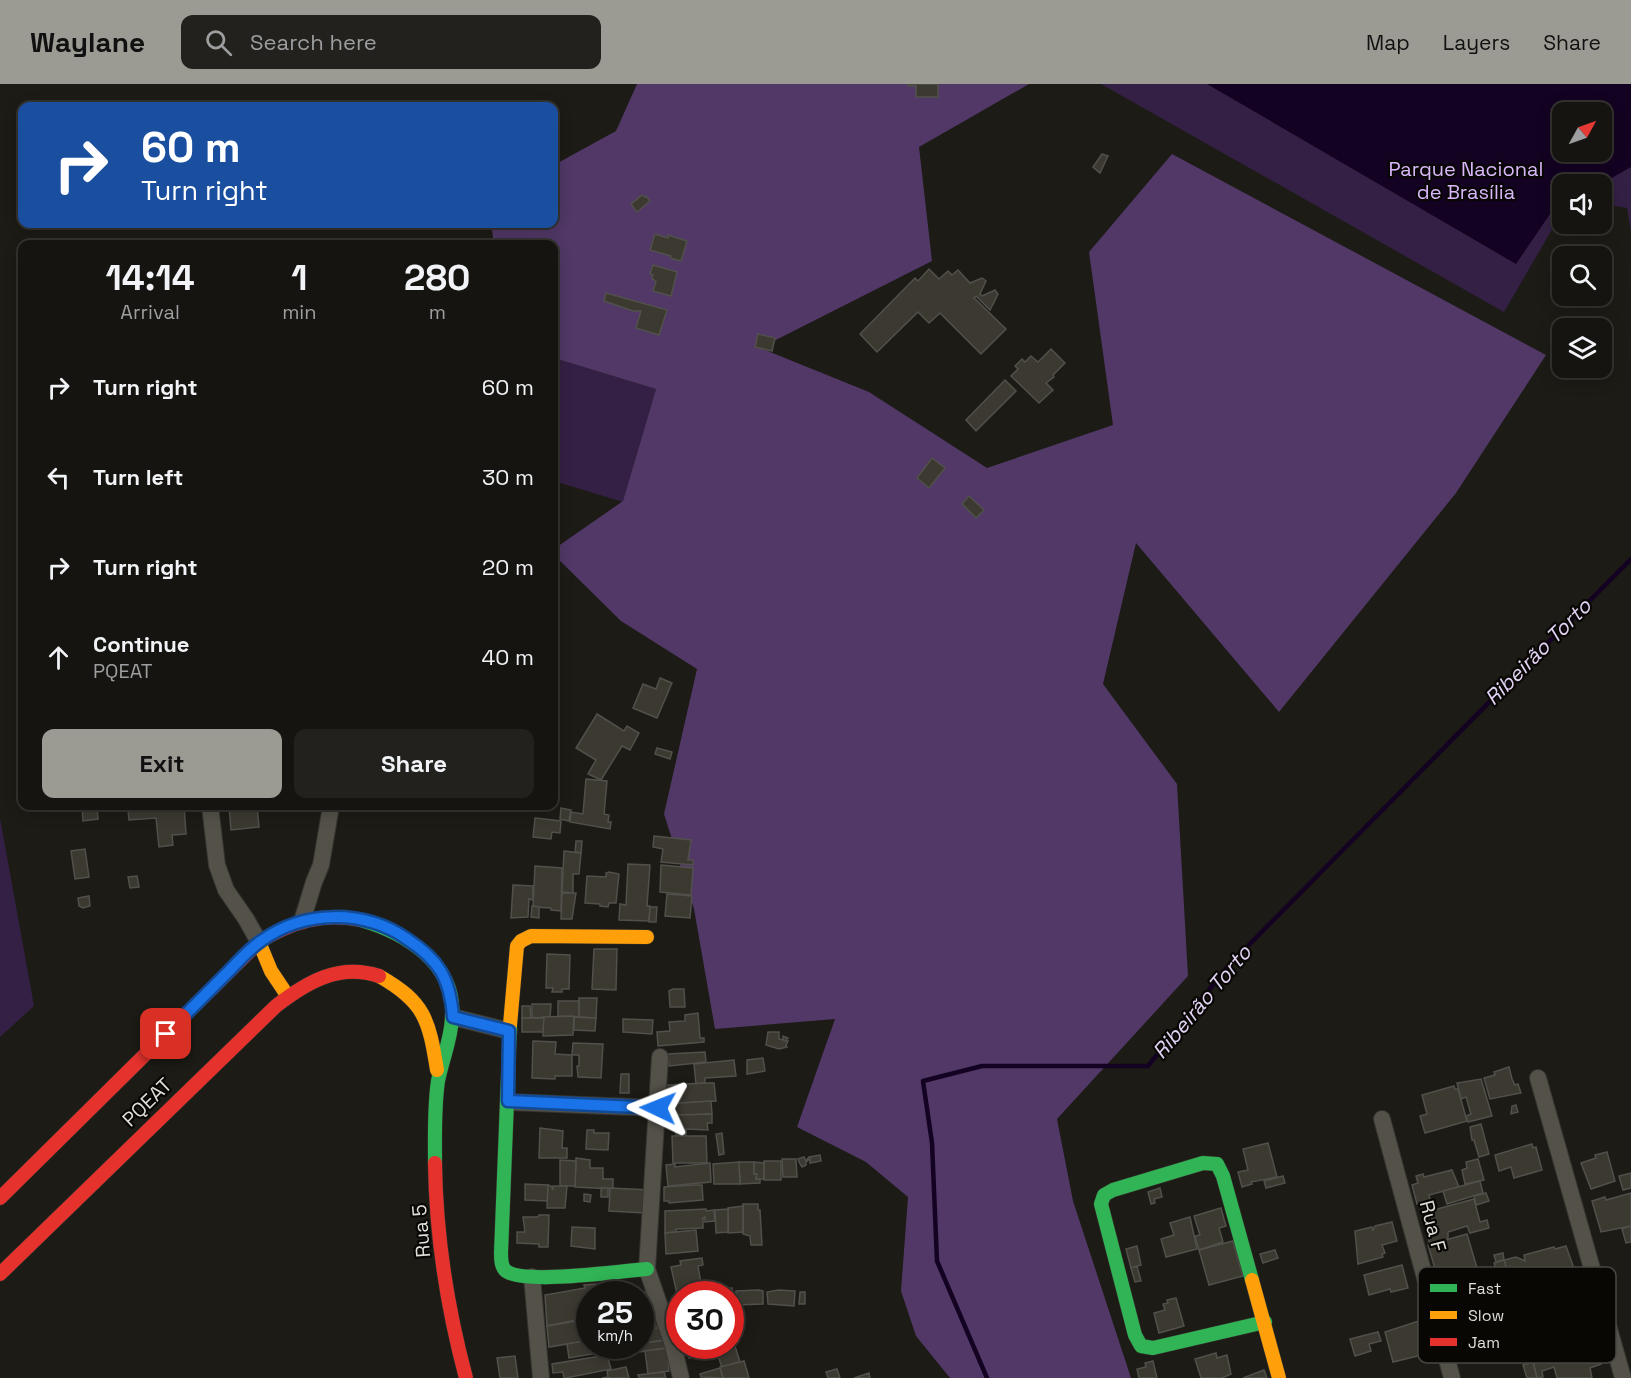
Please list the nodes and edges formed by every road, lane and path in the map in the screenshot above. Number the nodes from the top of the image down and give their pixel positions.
1 (210, 810) edge
2 (330, 810) edge
3 (302, 921) junction
4 (647, 937) dead end
5 (259, 942) junction
6 (287, 995) junction
7 (424, 1016) junction
8 (453, 1017) junction
9 (509, 1031) junction
10 (660, 1057) dead end
11 (439, 1077) junction
12 (1538, 1078) dead end
13 (508, 1101) junction
14 (658, 1108) junction
15 (1382, 1119) dead end
16 (0, 1198) edge
17 (1422, 1267) edge
18 (1592, 1267) edge
19 (647, 1269) junction
20 (0, 1274) edge
21 (532, 1277) junction
22 (1265, 1322) junction
23 (1616, 1353) edge
24 (1448, 1363) edge
25 (466, 1378) edge
26 (541, 1378) edge
27 (681, 1378) edge
28 (1280, 1378) edge
29 (1452, 1378) edge
30 (1623, 1378) edge

1 - 5 street
2 - 3 street
3 - 5 street, PQEAT
3 - 8 street, PQEAT
4 - 9 street
5 - 6 street
5 - 16 street, PQEAT
6 - 7 street, PQEAT
6 - 20 street, PQEAT
7 - 8 street
7 - 11 street
8 - 9 street
8 - 11 street, PQEAT
9 - 13 street
10 - 14 street
11 - 25 street, Rua 5
12 - 18 street
13 - 14 street
13 - 21 street
14 - 19 street
15 - 17 street, Rua F
19 - 21 street
19 - 27 street
21 - 26 street
22 - 22 street
22 - 28 street
23 - 30 street
24 - 29 street, Rua F

